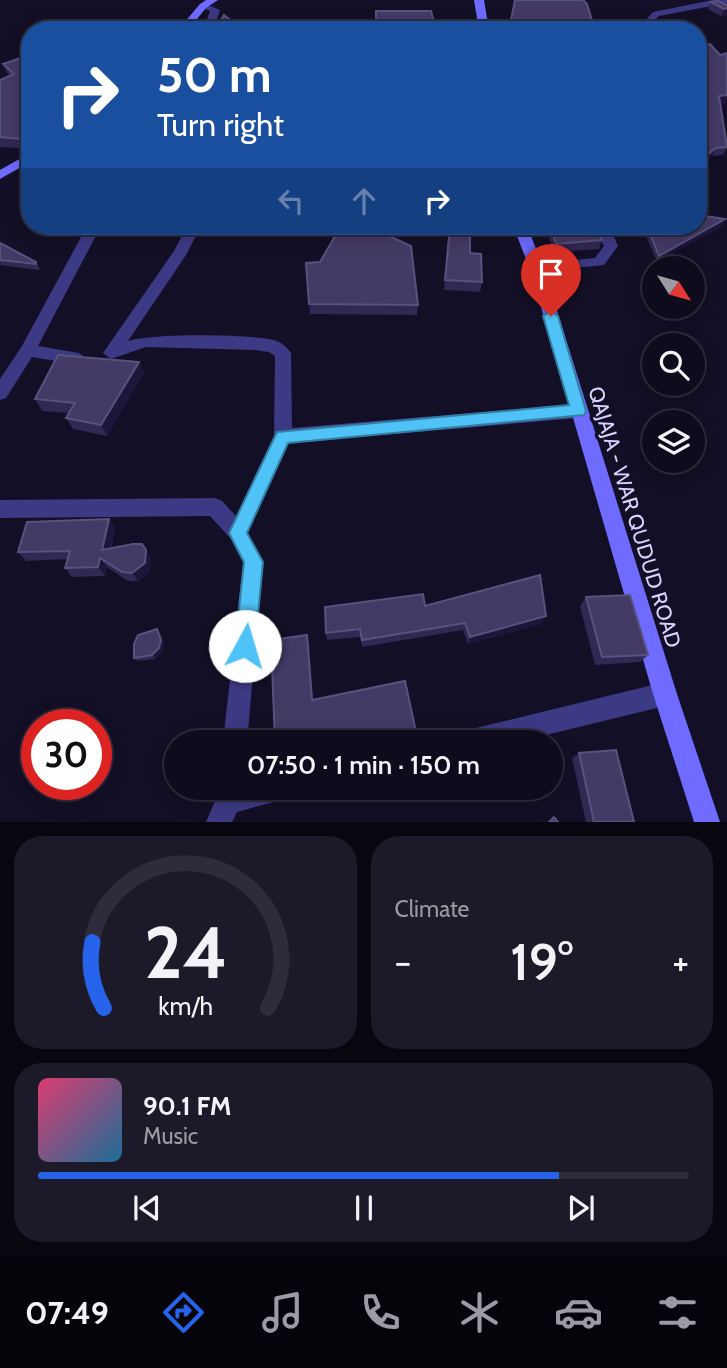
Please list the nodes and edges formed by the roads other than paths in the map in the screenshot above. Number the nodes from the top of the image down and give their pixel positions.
1 (479, 0) edge
2 (727, 0) edge
3 (713, 2) edge
4 (208, 3) edge
5 (727, 8) edge
6 (191, 21) edge
7 (211, 21) edge
8 (482, 21) edge
9 (649, 21) edge
10 (21, 163) edge
11 (0, 175) edge
12 (89, 235) edge
13 (190, 235) edge
14 (524, 235) edge
15 (605, 235) edge
16 (537, 269) junction
17 (27, 350) junction
18 (115, 351) junction
19 (0, 393) edge
20 (578, 411) junction
21 (283, 436) junction
22 (0, 509) edge
23 (238, 533) junction
24 (665, 694) junction
25 (236, 730) edge
26 (517, 730) edge
27 (707, 822) edge

1 - 8 street
2 - 3 street
3 - 5 street
3 - 9 street
4 - 6 street
4 - 7 street
10 - 11 street
12 - 17 street
13 - 18 street
14 - 16 street, QAJAJA - WAR QUDUD ROAD
15 - 16 street
16 - 20 street, QAJAJA - WAR QUDUD ROAD
17 - 18 street
17 - 19 street
18 - 21 street
20 - 21 street
20 - 24 street, QAJAJA - WAR QUDUD ROAD
21 - 23 street
22 - 23 street
23 - 25 street
24 - 26 street
24 - 27 street, QAJAJA - WAR QUDUD ROAD

